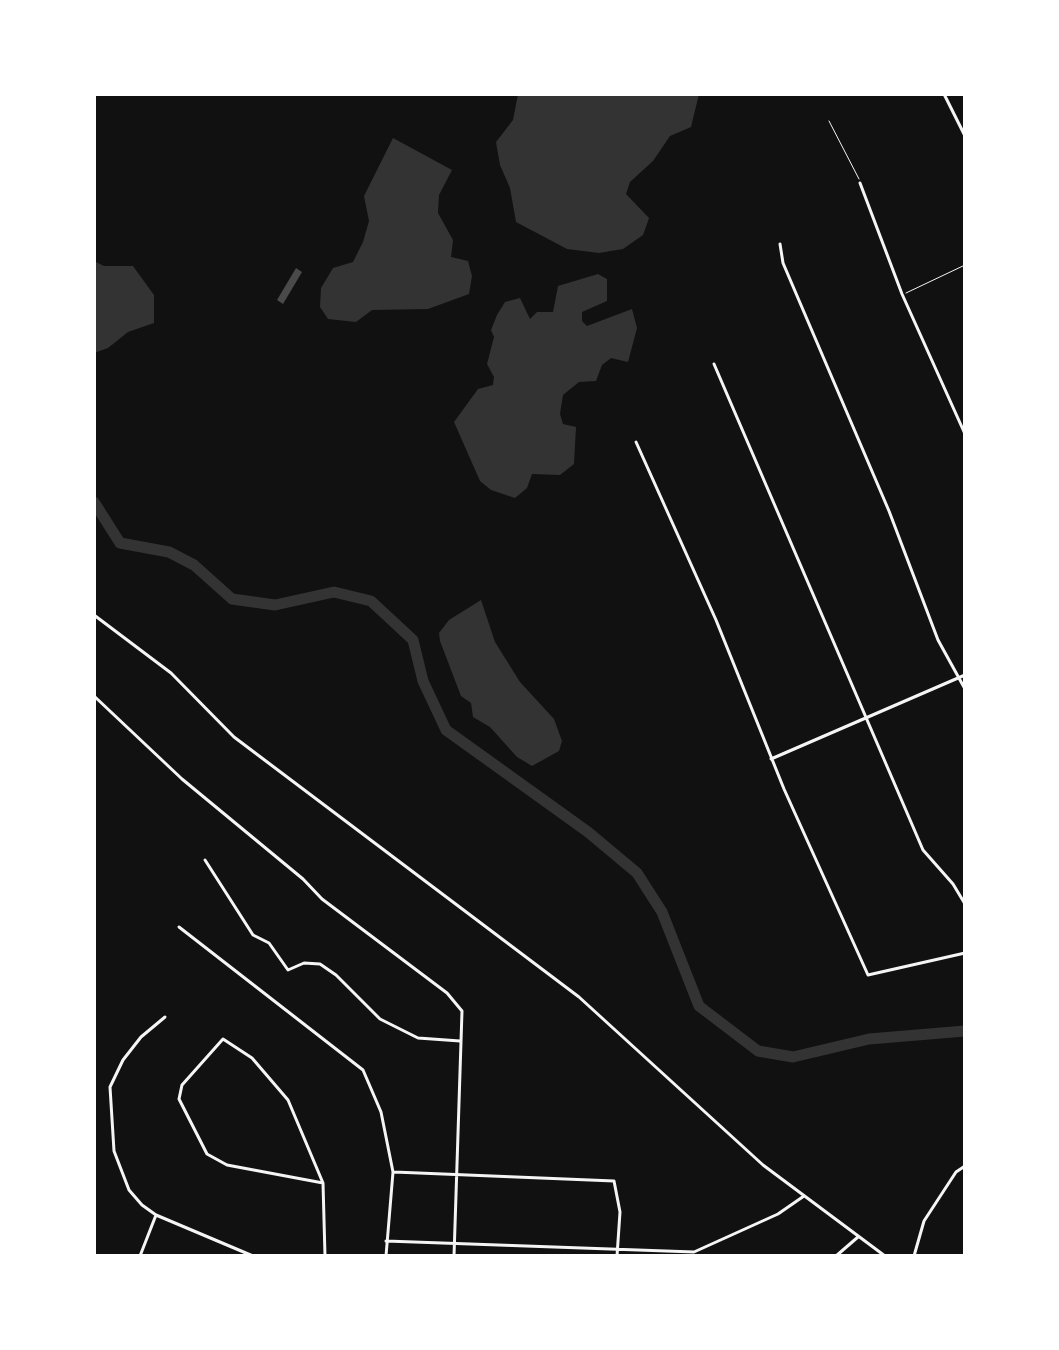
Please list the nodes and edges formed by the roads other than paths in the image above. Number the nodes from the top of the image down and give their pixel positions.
1 (944, 94) edge
2 (829, 121) dead end
3 (965, 136) edge
4 (860, 183) joint
5 (780, 244) dead end
6 (965, 265) edge
7 (902, 294) junction
8 (714, 364) dead end
9 (965, 434) edge
10 (636, 442) dead end
11 (94, 615) edge
12 (965, 675) edge
13 (959, 678) junction
14 (965, 689) edge
15 (94, 696) edge
16 (864, 717) junction
17 (771, 759) junction
18 (205, 860) dead end
19 (965, 904) edge
20 (179, 927) dead end
21 (965, 953) edge
22 (165, 1017) dead end
23 (460, 1041) junction
24 (965, 1166) edge
25 (393, 1172) junction
26 (457, 1176) junction
27 (323, 1183) junction
28 (804, 1196) junction
29 (156, 1215) junction
30 (858, 1237) junction
31 (386, 1241) junction
32 (455, 1246) junction
33 (617, 1249) junction
34 (140, 1256) edge
35 (253, 1256) edge
36 (325, 1256) edge
37 (386, 1256) edge
38 (454, 1256) edge
39 (617, 1256) edge
40 (836, 1256) edge
41 (885, 1256) edge
42 (914, 1256) edge

1 - 3 street
2 - 4 lane
4 - 7 street
5 - 13 street
6 - 7 lane
7 - 9 street
8 - 16 street
10 - 17 street
11 - 28 street
12 - 13 street
13 - 14 street
13 - 16 street
15 - 23 street
16 - 17 street
16 - 19 street
17 - 21 street
18 - 23 street
20 - 25 street
22 - 29 street
23 - 26 street
24 - 42 street
25 - 26 street
25 - 31 street
26 - 32 street
26 - 33 street
27 - 27 street
27 - 36 street
28 - 30 street
28 - 33 street
29 - 34 street
29 - 35 street
30 - 40 street
30 - 41 street
31 - 32 street
31 - 37 street
32 - 33 street
32 - 38 street
33 - 39 street

